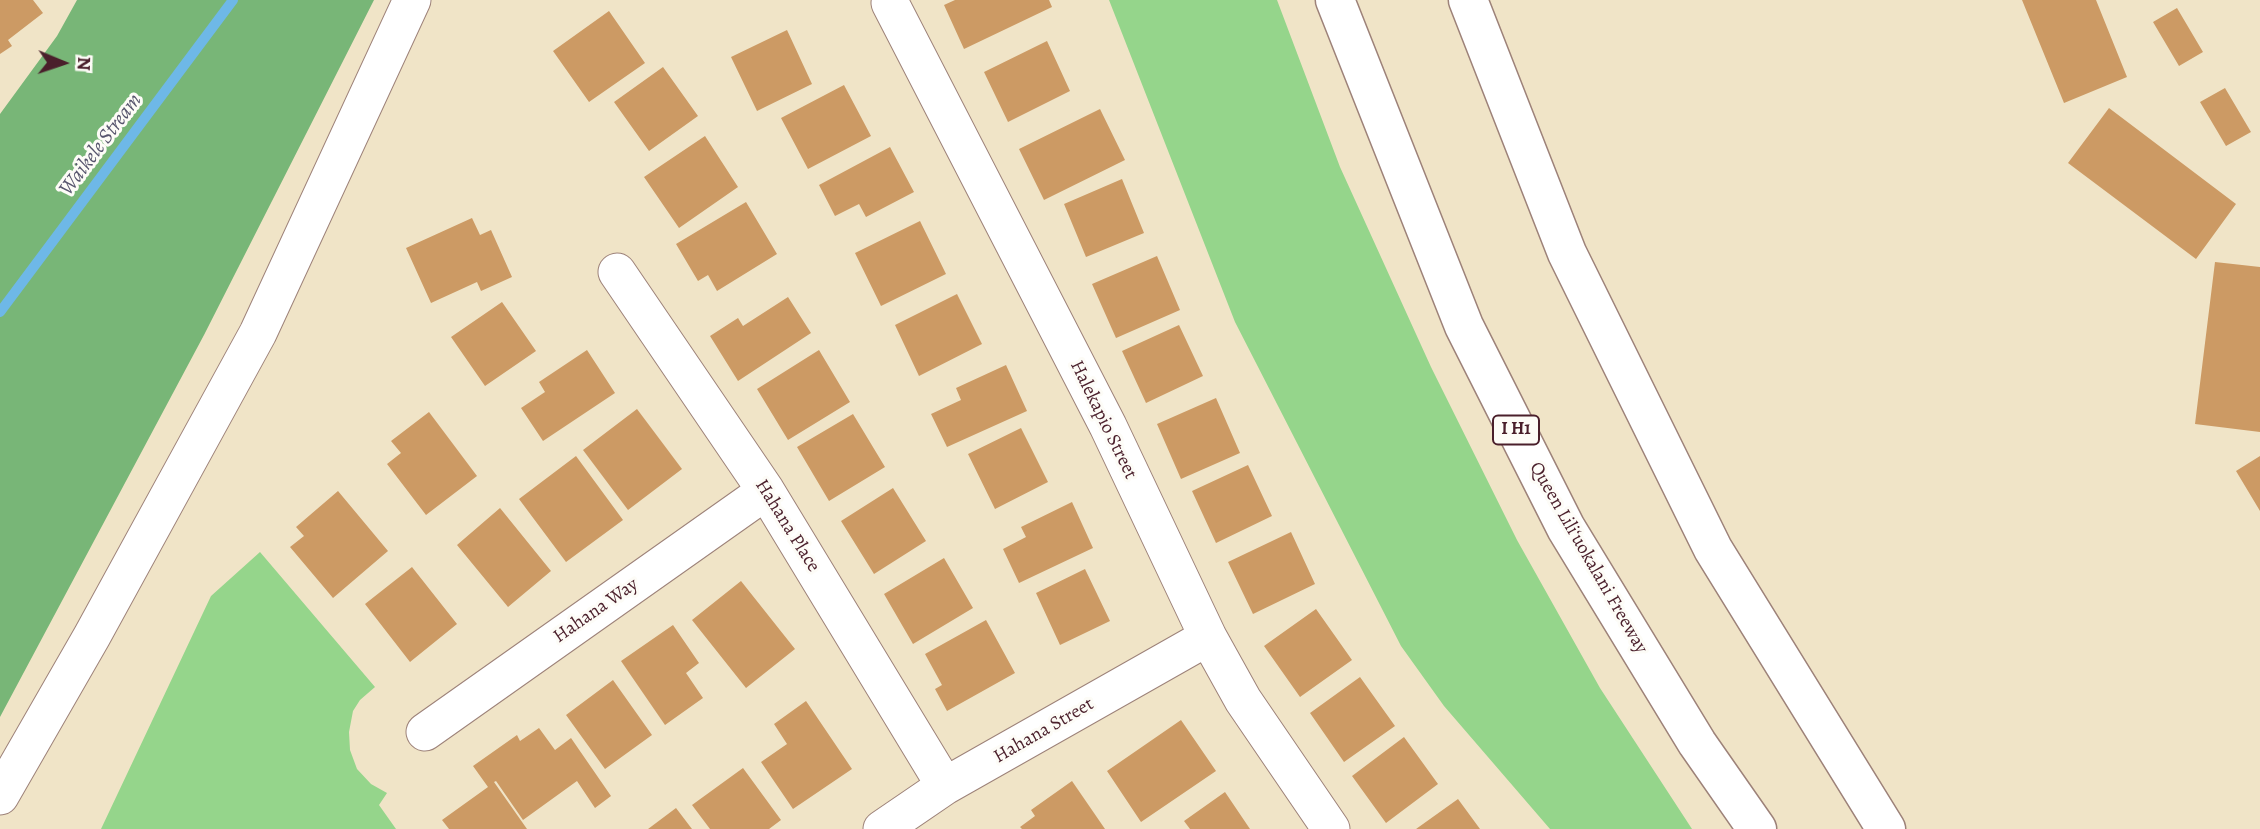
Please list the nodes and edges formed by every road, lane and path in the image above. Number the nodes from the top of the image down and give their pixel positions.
1 (412, 0) edge
2 (1335, 0) edge
3 (1468, 0) edge
4 (890, 3) dead end
5 (617, 272) dead end
6 (766, 491) junction
7 (1208, 636) junction
8 (425, 732) dead end
9 (945, 786) junction
10 (0, 796) edge
11 (882, 829) edge
12 (1331, 829) edge
13 (1757, 829) edge
14 (1886, 829) edge

1 - 10 street
2 - 13 highway, Queen Liliʻuokalani Freeway / I H1
3 - 14 highway
4 - 7 street, Halekapio Street
5 - 6 street, Hahana Place
6 - 8 street, Hahana Way
6 - 9 street, Hahana Place
7 - 9 street, Hahana Street
7 - 12 street, Halekapio Street
9 - 11 street, Hahana Street

